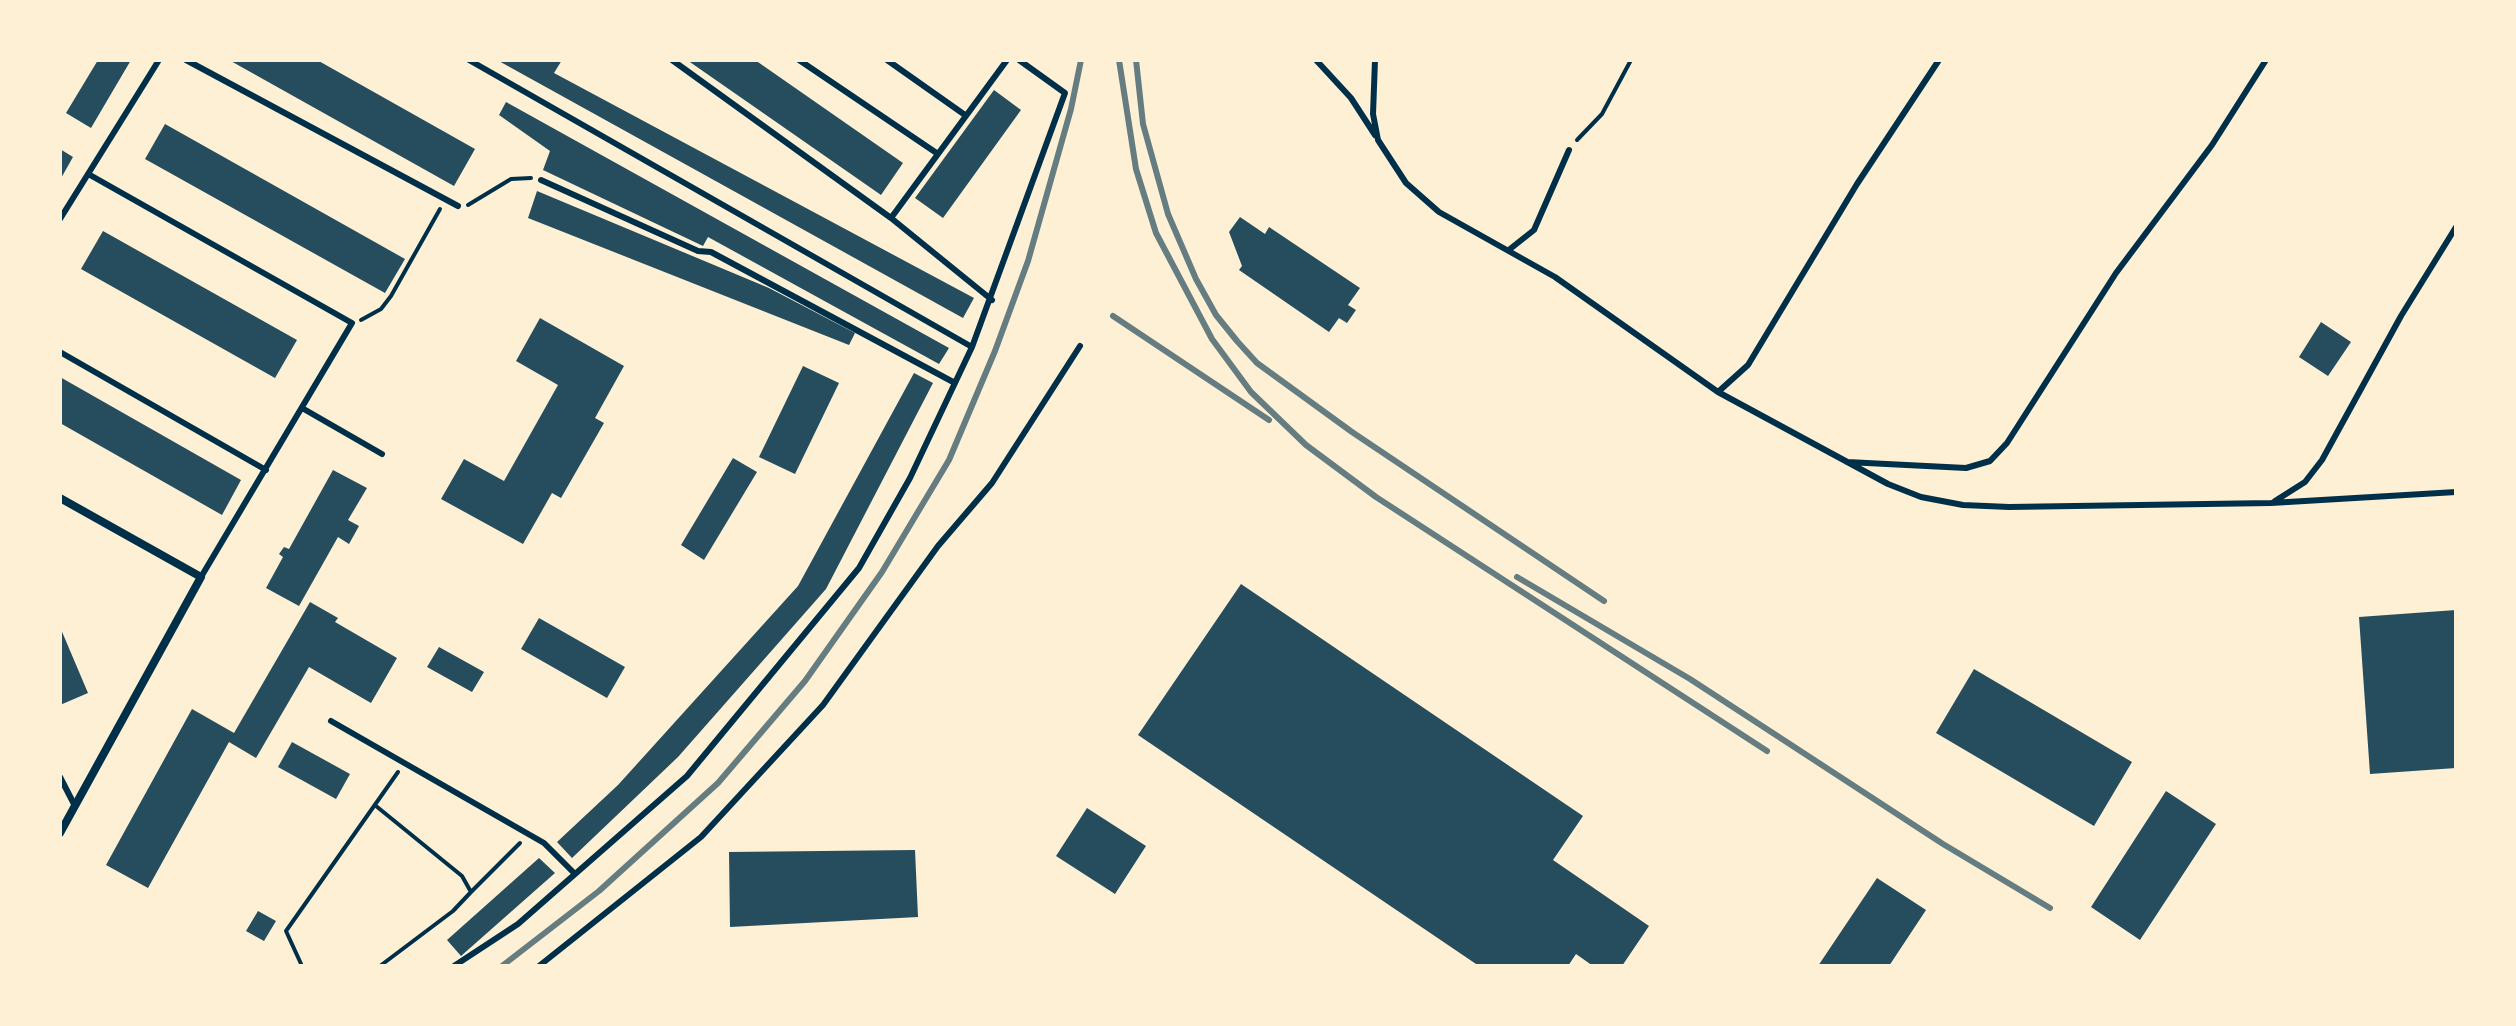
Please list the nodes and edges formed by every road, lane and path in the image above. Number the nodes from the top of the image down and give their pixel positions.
1 (159, 60) edge
2 (186, 60) edge
3 (469, 60) edge
4 (672, 60) edge
5 (799, 60) edge
6 (887, 60) edge
7 (1007, 60) edge
8 (1019, 60) edge
9 (1038, 60) edge
10 (1316, 60) edge
11 (1375, 60) edge
12 (1631, 60) edge
13 (1939, 60) edge
14 (2266, 60) edge
15 (1035, 71) junction
16 (965, 115) junction
17 (1378, 140) junction
18 (1569, 150) joint
19 (938, 154) junction
20 (90, 175) junction
21 (541, 180) joint
22 (446, 199) junction
23 (458, 206) joint
24 (891, 218) junction
25 (60, 219) edge
26 (2456, 227) edge
27 (1510, 249) junction
28 (992, 300) junction
29 (352, 323) junction
30 (1080, 346) dead end
31 (972, 347) junction
32 (60, 352) edge
33 (955, 383) junction
34 (1718, 392) junction
35 (302, 408) junction
36 (382, 454) dead end
37 (1843, 461) junction
38 (266, 470) junction
39 (2456, 492) edge
40 (60, 498) edge
41 (2271, 503) junction
42 (201, 577) junction
43 (331, 721) dead end
44 (405, 763) junction
45 (60, 777) edge
46 (75, 806) junction
47 (376, 806) junction
48 (60, 833) edge
49 (529, 834) junction
50 (575, 874) junction
51 (471, 892) junction
52 (302, 966) edge
53 (380, 966) edge
54 (454, 966) edge
55 (539, 966) edge

1 - 20 lane
2 - 22 lane
3 - 31 lane
4 - 24 lane
5 - 19 lane
6 - 16 lane
7 - 16 lane
8 - 15 lane
9 - 15 lane
10 - 17 lane
11 - 17 lane
12 - 18 path
13 - 34 lane
14 - 37 lane
15 - 28 lane
16 - 19 lane
17 - 27 lane
18 - 27 lane
19 - 24 lane
20 - 25 lane
20 - 29 lane
21 - 23 path
21 - 33 lane
22 - 23 lane
22 - 29 path
24 - 28 lane
26 - 41 lane
27 - 34 lane
28 - 31 lane
29 - 35 lane
30 - 55 lane
31 - 33 lane
32 - 38 lane
33 - 50 lane
34 - 37 lane
35 - 36 lane
35 - 38 lane
37 - 41 lane
38 - 42 lane
39 - 41 lane
40 - 42 street
42 - 46 street
43 - 44 lane
44 - 47 path
44 - 49 lane
45 - 46 lane
46 - 48 street
47 - 51 path
47 - 52 path
49 - 50 lane
49 - 51 path
50 - 54 lane
51 - 53 path

